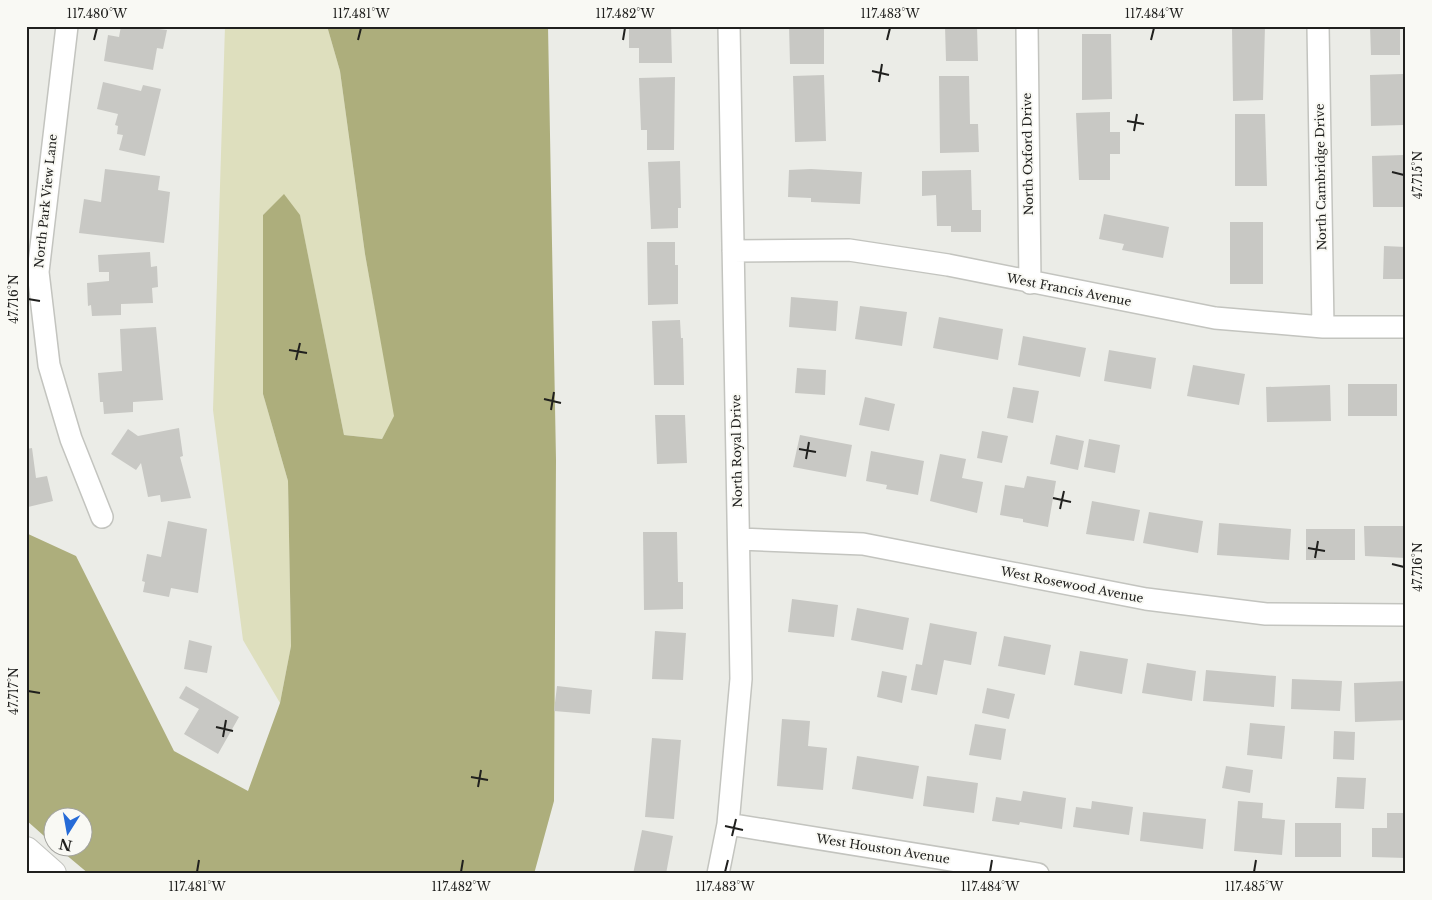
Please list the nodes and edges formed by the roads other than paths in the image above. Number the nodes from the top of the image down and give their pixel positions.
1 (67, 26) edge
2 (729, 26) edge
3 (1027, 26) edge
4 (1318, 26) edge
5 (733, 251) junction
6 (32, 271) edge
7 (1030, 283) junction
8 (1324, 327) junction
9 (1406, 327) edge
10 (102, 517) dead end
11 (739, 540) junction
12 (1406, 615) edge
13 (728, 824) junction
14 (26, 851) edge
15 (52, 874) edge
16 (718, 874) edge
17 (1038, 874) edge

1 - 6 street, North Park View Lane
2 - 5 street, North Royal Drive
3 - 7 street, North Oxford Drive
4 - 8 street, North Cambridge Drive
5 - 7 street, West Francis Avenue
5 - 11 street, North Royal Drive
6 - 10 street, North Park View Lane
7 - 8 street, West Francis Avenue
8 - 9 street, West Francis Avenue
11 - 12 street, West Rosewood Avenue
11 - 13 street, North Royal Drive
13 - 16 street, North Royal Drive
13 - 17 street, West Houston Avenue
14 - 15 main road

